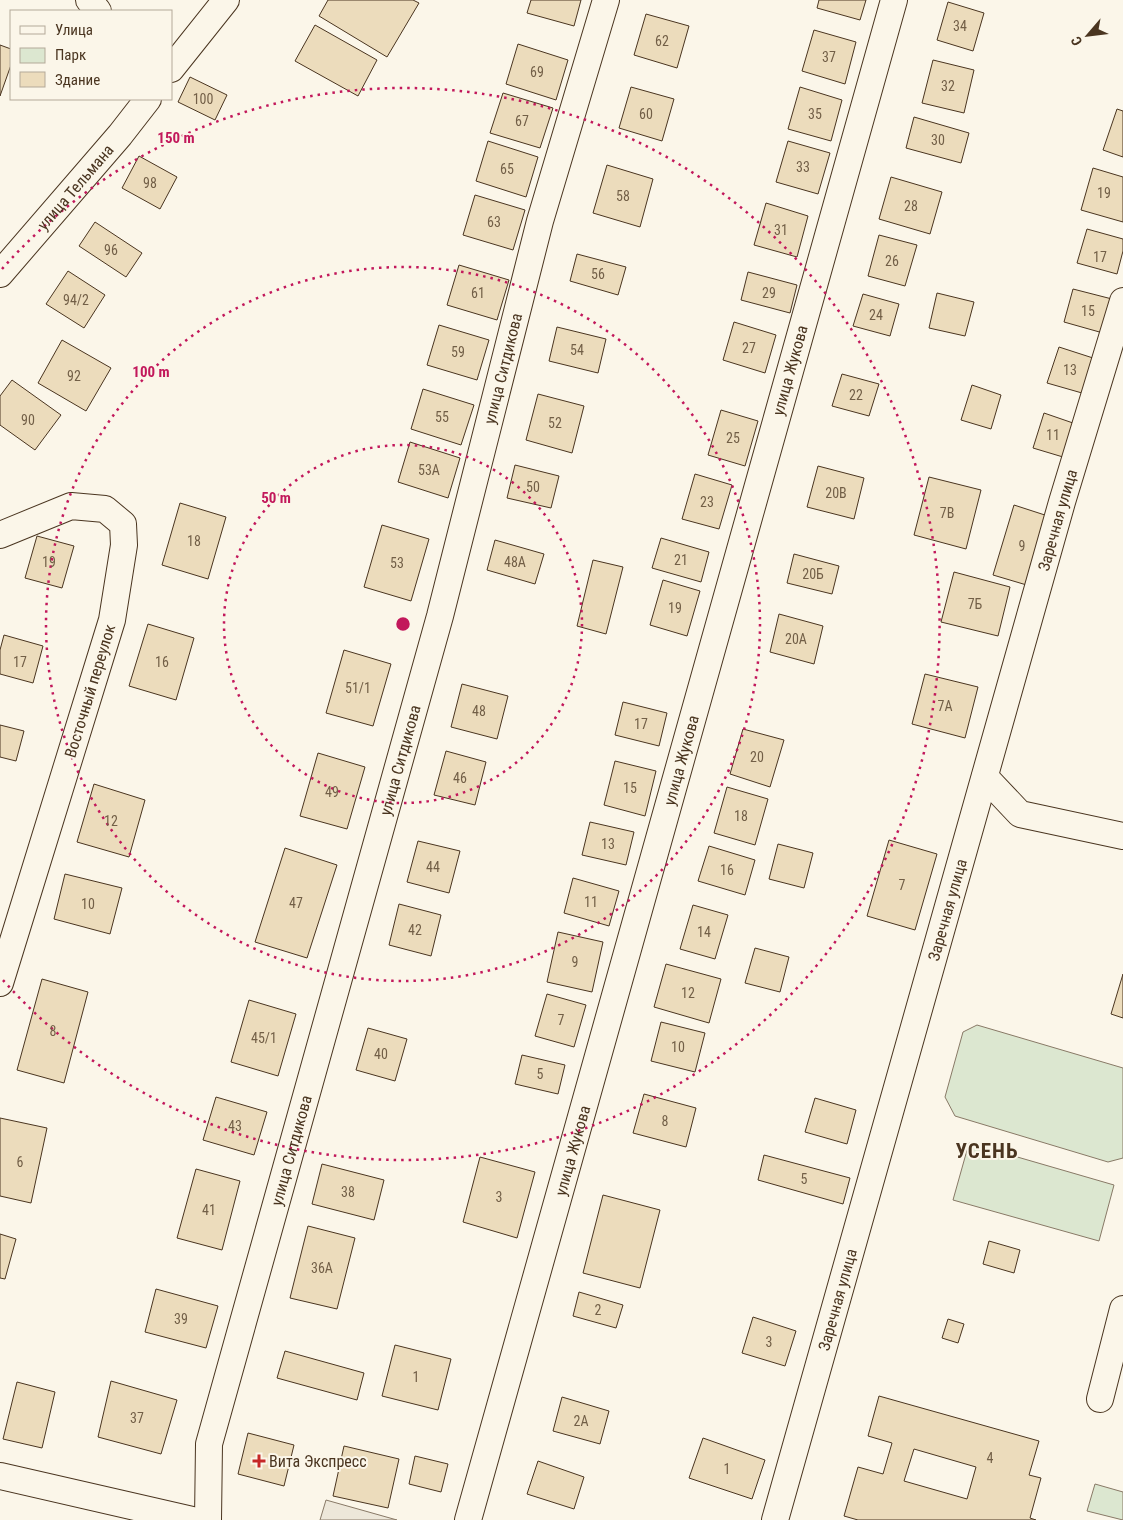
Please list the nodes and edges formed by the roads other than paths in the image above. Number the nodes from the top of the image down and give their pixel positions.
1 (89, 0) edge
2 (226, 0) edge
3 (606, 0) edge
4 (894, 0) edge
5 (97, 10) edge
6 (172, 69) edge
7 (147, 100) edge
8 (0, 274) edge
9 (1123, 301) edge
10 (0, 535) edge
11 (985, 777) junction
12 (1123, 836) edge
13 (0, 984) edge
14 (1123, 1309) edge
15 (1100, 1399) dead end
16 (0, 1476) edge
17 (192, 1520) edge
18 (208, 1520) edge
19 (468, 1520) edge
20 (775, 1520) edge

1 - 5 street
2 - 6 street
3 - 18 street, улица Ситдикова
4 - 19 street, улица Жукова
7 - 8 street, улица Тельмана
9 - 11 street, Заречная улица
10 - 13 street, Восточный переулок
11 - 12 street
11 - 20 street, Заречная улица
14 - 15 street
16 - 17 street

